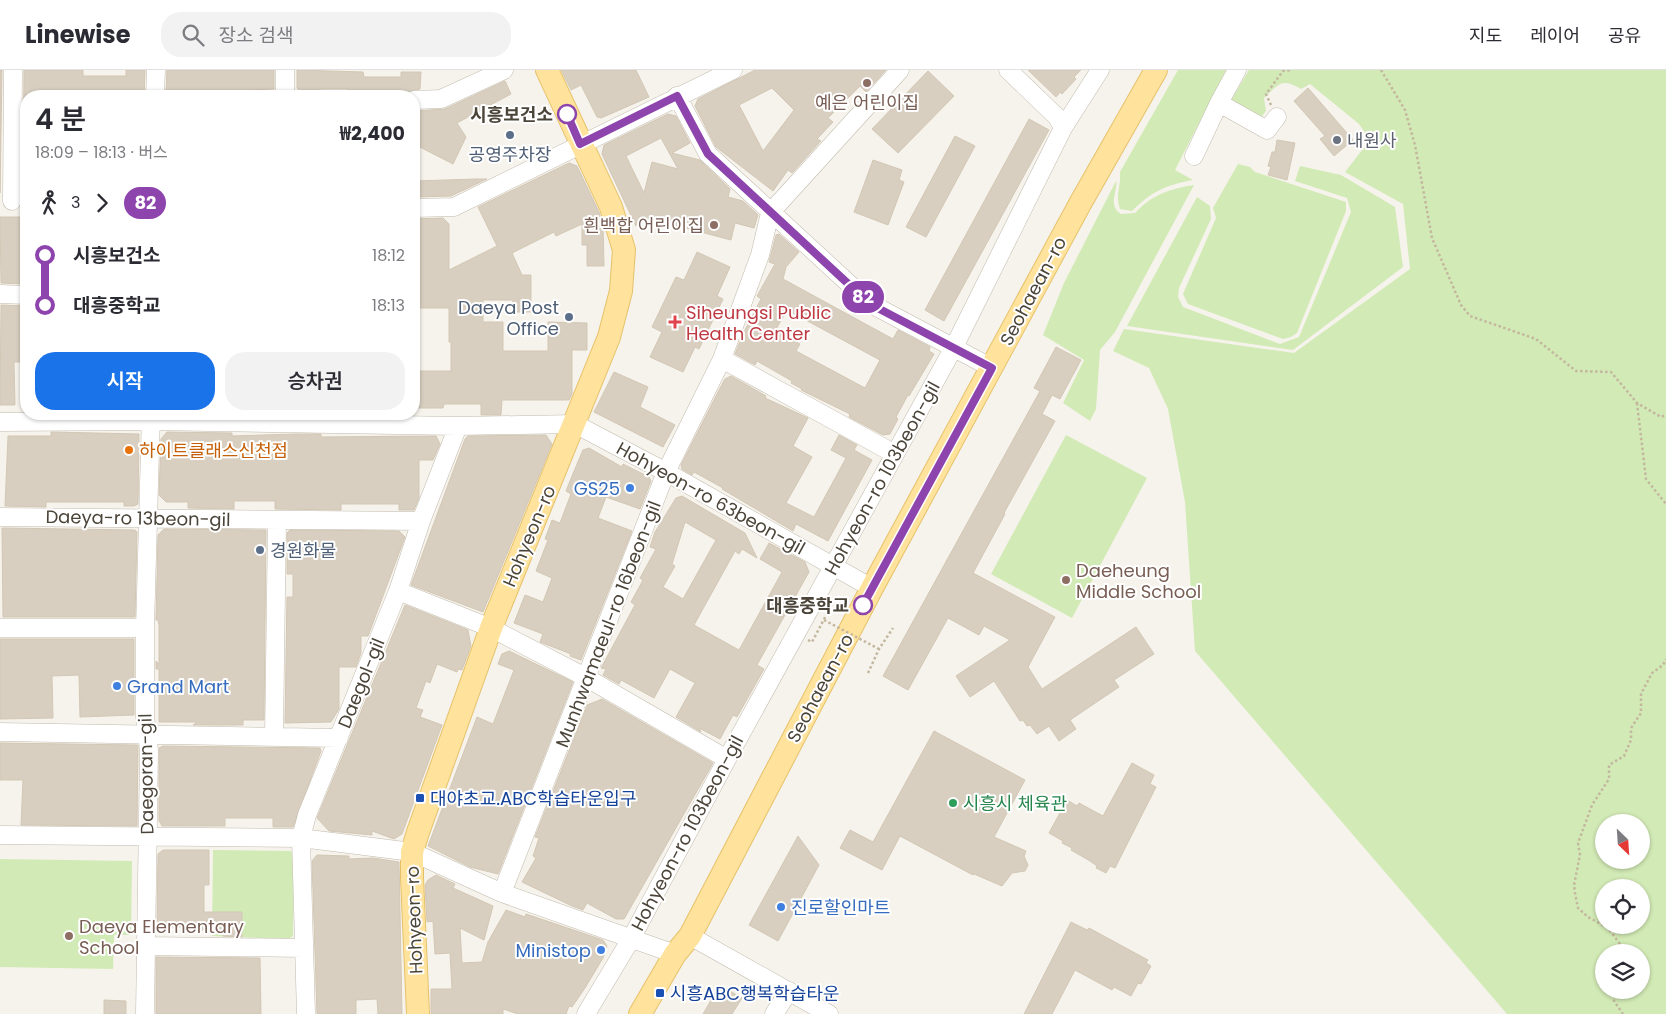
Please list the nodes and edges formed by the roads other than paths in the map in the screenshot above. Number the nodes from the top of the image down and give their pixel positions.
1 (13, 70) edge
2 (156, 70) edge
3 (285, 70) edge
4 (504, 70) edge
5 (547, 70) edge
6 (733, 70) edge
7 (900, 70) edge
8 (1008, 70) edge
9 (1100, 70) edge
10 (1156, 70) edge
11 (1237, 70) edge
12 (155, 90) edge
13 (285, 90) edge
14 (677, 96) junction
15 (420, 100) edge
16 (1218, 103) junction
17 (1277, 117) road end
18 (1063, 128) junction
19 (6, 130) edge
20 (580, 144) junction
21 (1194, 156) dead end
22 (13, 201) edge
23 (420, 208) edge
24 (770, 213) junction
25 (0, 294) edge
26 (20, 295) edge
27 (954, 347) junction
28 (722, 359) junction
29 (992, 368) junction
30 (76, 420) edge
31 (151, 420) edge
32 (398, 420) edge
33 (0, 422) edge
34 (575, 424) junction
35 (458, 426) junction
36 (895, 454) junction
37 (666, 472) junction
38 (0, 517) edge
39 (147, 517) junction
40 (277, 520) junction
41 (420, 521) junction
42 (834, 566) junction
43 (872, 588) junction
44 (398, 591) junction
45 (0, 628) edge
46 (145, 628) junction
47 (491, 628) junction
48 (587, 678) junction
49 (0, 732) edge
50 (148, 734) junction
51 (274, 736) junction
52 (339, 738) junction
53 (727, 759) junction
54 (0, 835) edge
55 (301, 838) junction
56 (147, 839) junction
57 (412, 852) junction
58 (502, 893) junction
59 (690, 936) junction
60 (631, 939) junction
61 (146, 946) junction
62 (304, 948) junction
63 (675, 954) junction
64 (789, 991) junction
65 (145, 1014) edge
66 (306, 1014) edge
67 (418, 1014) edge
68 (586, 1014) edge
69 (640, 1014) edge
70 (774, 1014) edge
71 (829, 1014) edge

1 - 19 street
2 - 12 street
3 - 13 street
4 - 15 street
5 - 20 main road, Hohyeon-ro
6 - 14 street
7 - 24 street, Munhwamaeul-ro 16beon-gil
8 - 18 street
9 - 18 street, Hohyeon-ro 103beon-gil
10 - 29 main road, Seohaean-ro
11 - 16 street
14 - 20 street
14 - 24 street
16 - 17 street
16 - 21 street
18 - 27 street, Hohyeon-ro 103beon-gil
19 - 22 street
20 - 23 street
20 - 34 main road, Hohyeon-ro
24 - 27 street
24 - 28 street, Munhwamaeul-ro 16beon-gil
25 - 26 street
27 - 29 street
27 - 36 street, Hohyeon-ro 103beon-gil
28 - 36 street
28 - 37 street, Munhwamaeul-ro 16beon-gil
29 - 43 main road, Seohaean-ro
30 - 33 street
31 - 39 street, Daegoran-gil
32 - 35 street
34 - 35 street
34 - 37 street, Hohyeon-ro 63beon-gil
34 - 47 main road, Hohyeon-ro
35 - 41 street, Daegol-gil
36 - 42 street, Hohyeon-ro 103beon-gil
37 - 42 street, Hohyeon-ro 63beon-gil
37 - 48 street, Munhwamaeul-ro 16beon-gil
38 - 39 street, Daeya-ro 13beon-gil
39 - 40 street, Daeya-ro 13beon-gil
39 - 46 street, Daegoran-gil
40 - 41 street, Daeya-ro 13beon-gil
40 - 51 street
41 - 44 street, Daegol-gil
42 - 43 street, Hohyeon-ro 63beon-gil
42 - 53 street, Hohyeon-ro 103beon-gil
43 - 59 main road, Seohaean-ro
44 - 47 street
44 - 52 street, Daegol-gil
45 - 46 street
46 - 50 street, Daegoran-gil
47 - 48 street
47 - 57 main road, Hohyeon-ro
48 - 53 street
48 - 58 street, Munhwamaeul-ro 16beon-gil
49 - 50 street
50 - 51 street
50 - 56 street, Daegoran-gil
51 - 52 street
52 - 55 street, Daegol-gil
53 - 60 street, Hohyeon-ro 103beon-gil
54 - 56 street
55 - 56 street
55 - 57 street
55 - 62 street, Daegol-gil
56 - 61 street, Daegoran-gil
57 - 58 street
57 - 67 main road, Hohyeon-ro
58 - 60 street
59 - 63 main road, Seohaean-ro
59 - 64 street
60 - 63 street
60 - 68 street, Hohyeon-ro 103beon-gil
61 - 62 street
61 - 65 street, Daegoran-gil
62 - 66 street, Daegol-gil
63 - 69 main road, Seohaean-ro
64 - 70 street
64 - 71 street

